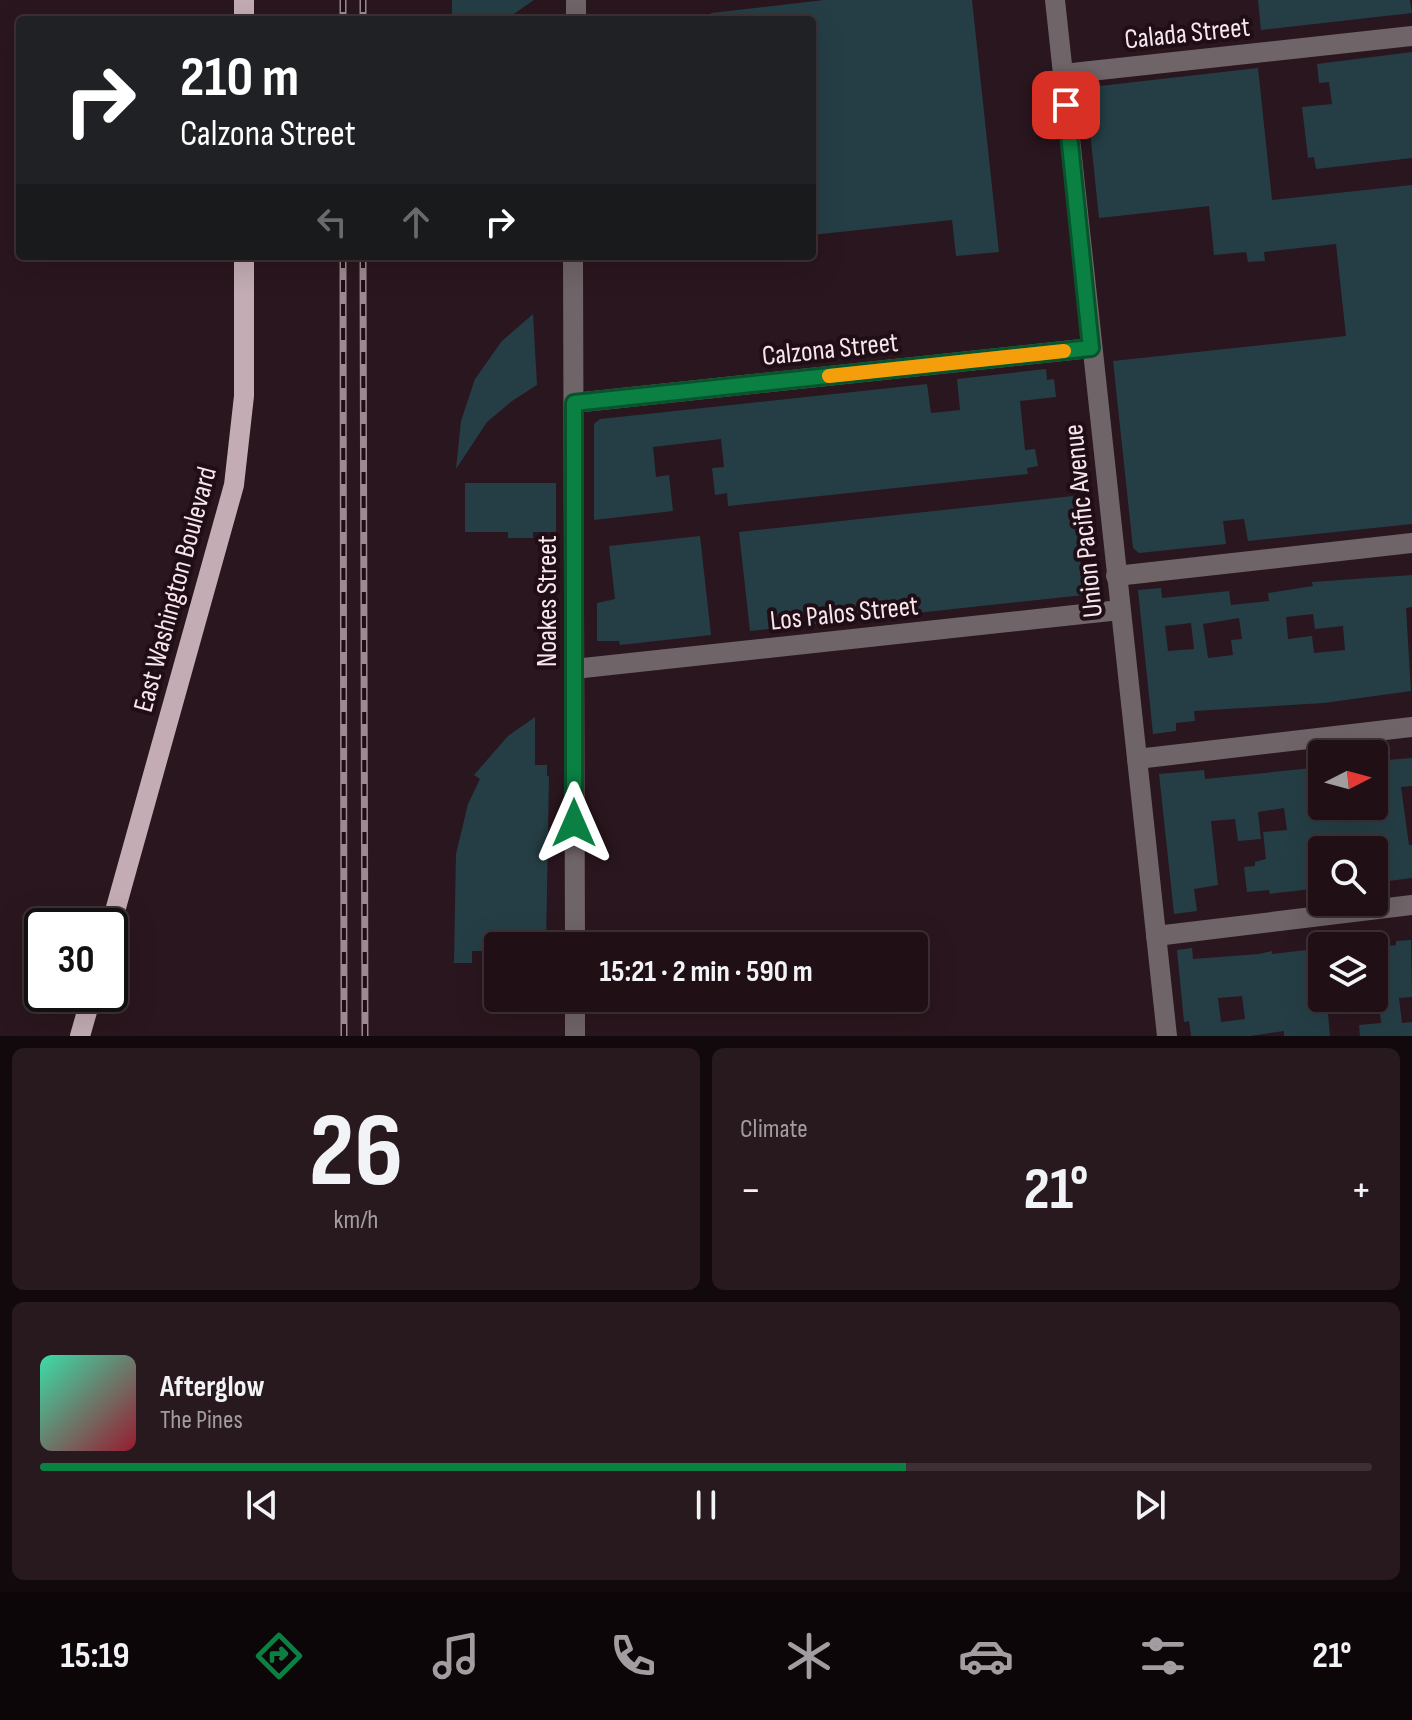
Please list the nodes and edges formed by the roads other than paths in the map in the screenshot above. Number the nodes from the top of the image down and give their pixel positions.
1 (1055, 0) edge
2 (1412, 36) edge
3 (1063, 74) junction
4 (244, 260) edge
5 (573, 260) edge
6 (1091, 348) junction
7 (574, 403) junction
8 (1412, 543) edge
9 (1116, 576) junction
10 (1120, 610) junction
11 (574, 669) junction
12 (1412, 727) edge
13 (1137, 759) junction
14 (1412, 905) edge
15 (116, 908) edge
16 (575, 932) edge
17 (1156, 936) junction
18 (87, 1012) edge
19 (575, 1012) edge
20 (80, 1036) edge
21 (575, 1036) edge
22 (1167, 1036) edge

1 - 3 street, Union Pacific Avenue
2 - 3 street, Calada Street
3 - 6 street, Union Pacific Avenue
4 - 15 main road, East Washington Boulevard
5 - 7 street, Noakes Street
6 - 7 street, Calzona Street
6 - 9 street, Union Pacific Avenue
7 - 11 street, Noakes Street
8 - 9 street
9 - 10 street, Union Pacific Avenue
10 - 11 street, Los Palos Street
10 - 13 street, Union Pacific Avenue
11 - 16 street, Noakes Street
12 - 13 street
13 - 17 street, Union Pacific Avenue
14 - 17 street
17 - 22 street, Union Pacific Avenue
18 - 20 main road
19 - 21 street

